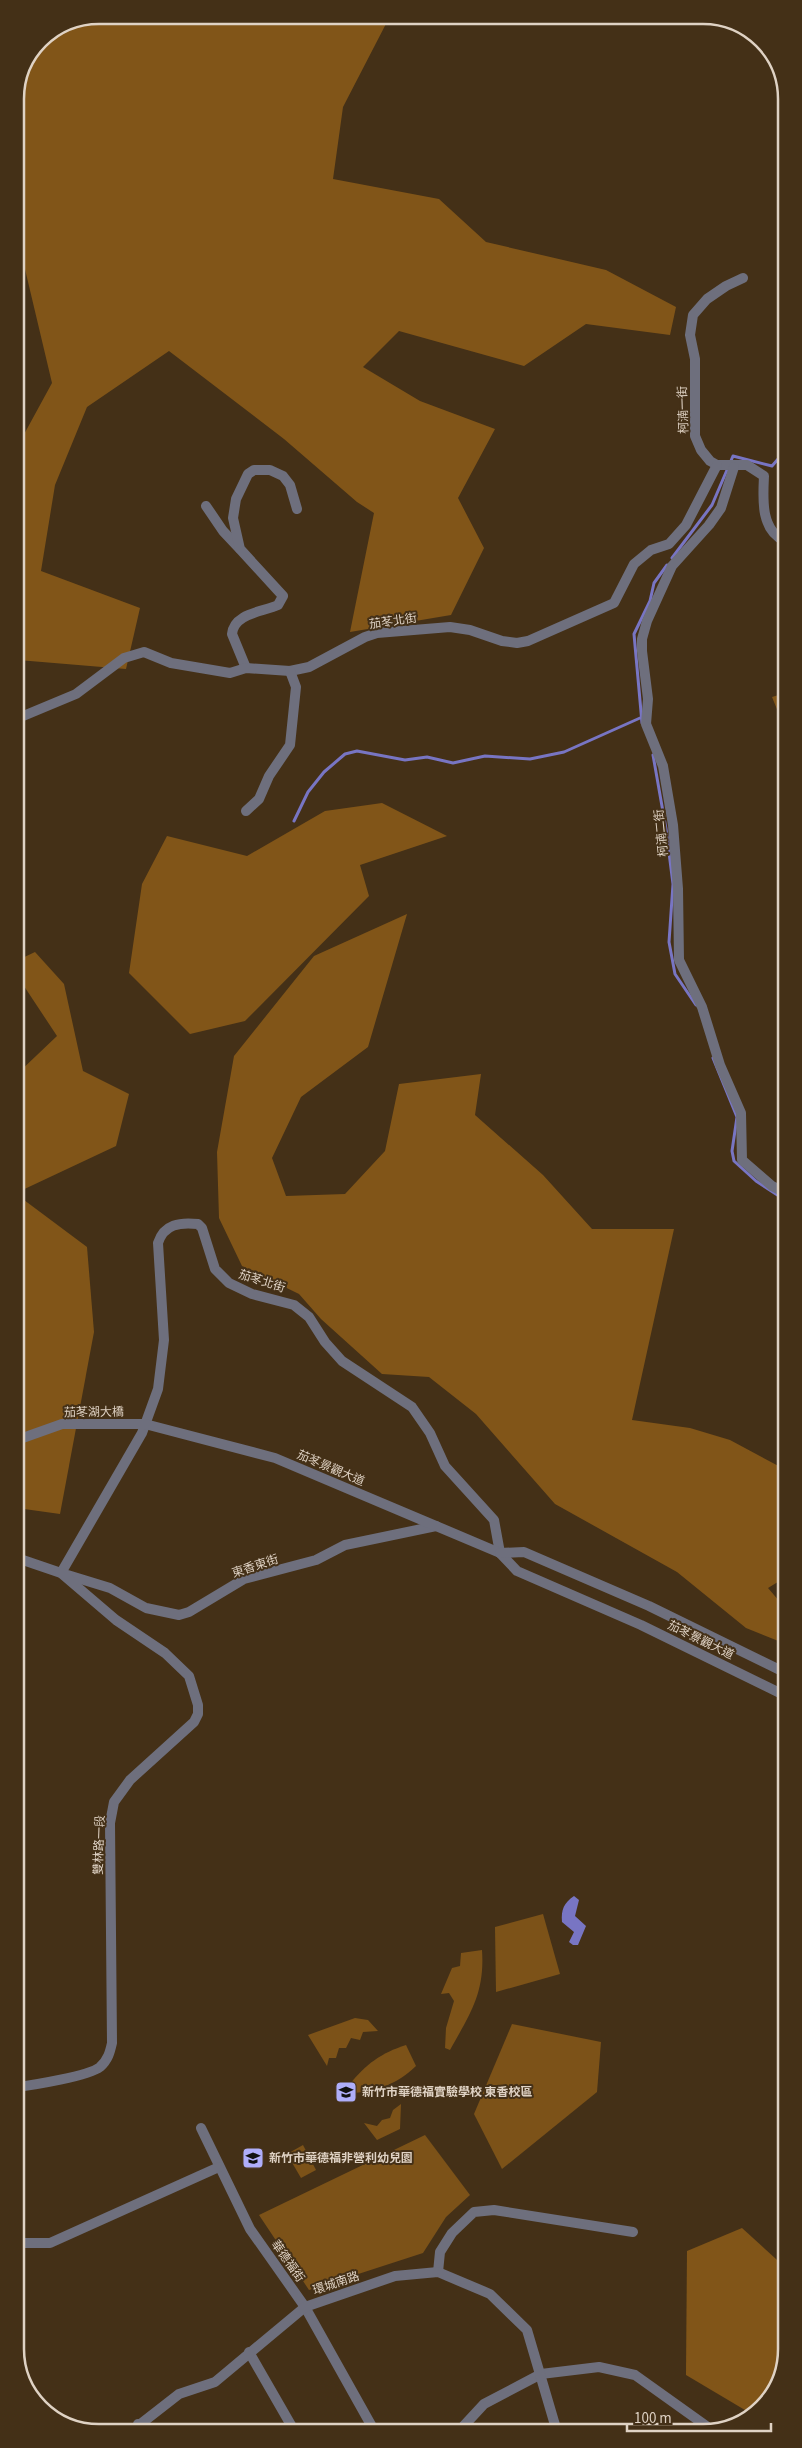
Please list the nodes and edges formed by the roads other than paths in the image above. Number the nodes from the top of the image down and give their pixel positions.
1 (743, 278) dead end
2 (717, 465) junction
3 (734, 467) junction
4 (206, 506) dead end
5 (297, 509) dead end
6 (778, 538) edge
7 (240, 549) junction
8 (246, 668) junction
9 (290, 671) junction
10 (24, 716) edge
11 (246, 811) dead end
12 (778, 1189) edge
13 (145, 1424) junction
14 (24, 1438) edge
15 (436, 1526) junction
16 (500, 1553) junction
17 (24, 1560) edge
18 (61, 1573) junction
19 (778, 1669) edge
20 (778, 1692) edge
21 (24, 2086) edge
22 (201, 2128) dead end
23 (219, 2167) junction
24 (633, 2232) dead end
25 (24, 2243) edge
26 (438, 2272) junction
27 (305, 2307) junction
28 (250, 2352) junction
29 (541, 2374) junction
30 (138, 2424) edge
31 (290, 2424) edge
32 (371, 2424) edge
33 (465, 2424) edge
34 (554, 2424) edge
35 (704, 2424) edge

1 - 2 street, 柯湳一街
2 - 3 street
2 - 9 street, 茄苳北街
3 - 6 street
3 - 12 street, 柯湳二街
4 - 7 street
5 - 7 street
7 - 8 street
8 - 9 street, 茄苳北街
8 - 10 street, 茄苳北街
9 - 11 street
13 - 14 street, 茄苳湖大橋
13 - 15 street, 茄苳景觀大道
13 - 16 street, 茄苳北街
13 - 18 street, 茄苳北街
15 - 16 street, 茄苳景觀大道
15 - 18 street, 東香東街
16 - 19 street, 茄苳景觀大道
16 - 20 street, 茄苳景觀大道
17 - 18 street
18 - 21 street, 雙林路一段
22 - 23 street, 華德福街
23 - 25 street
23 - 27 street, 華德福街
24 - 26 street
26 - 27 street, 環城南路
26 - 29 street, 環城南路
27 - 28 street, 環城南路
27 - 32 street, 華德福街
28 - 30 street, 環城南路
28 - 31 street
29 - 33 street
29 - 34 street, 環城南路
29 - 35 street

